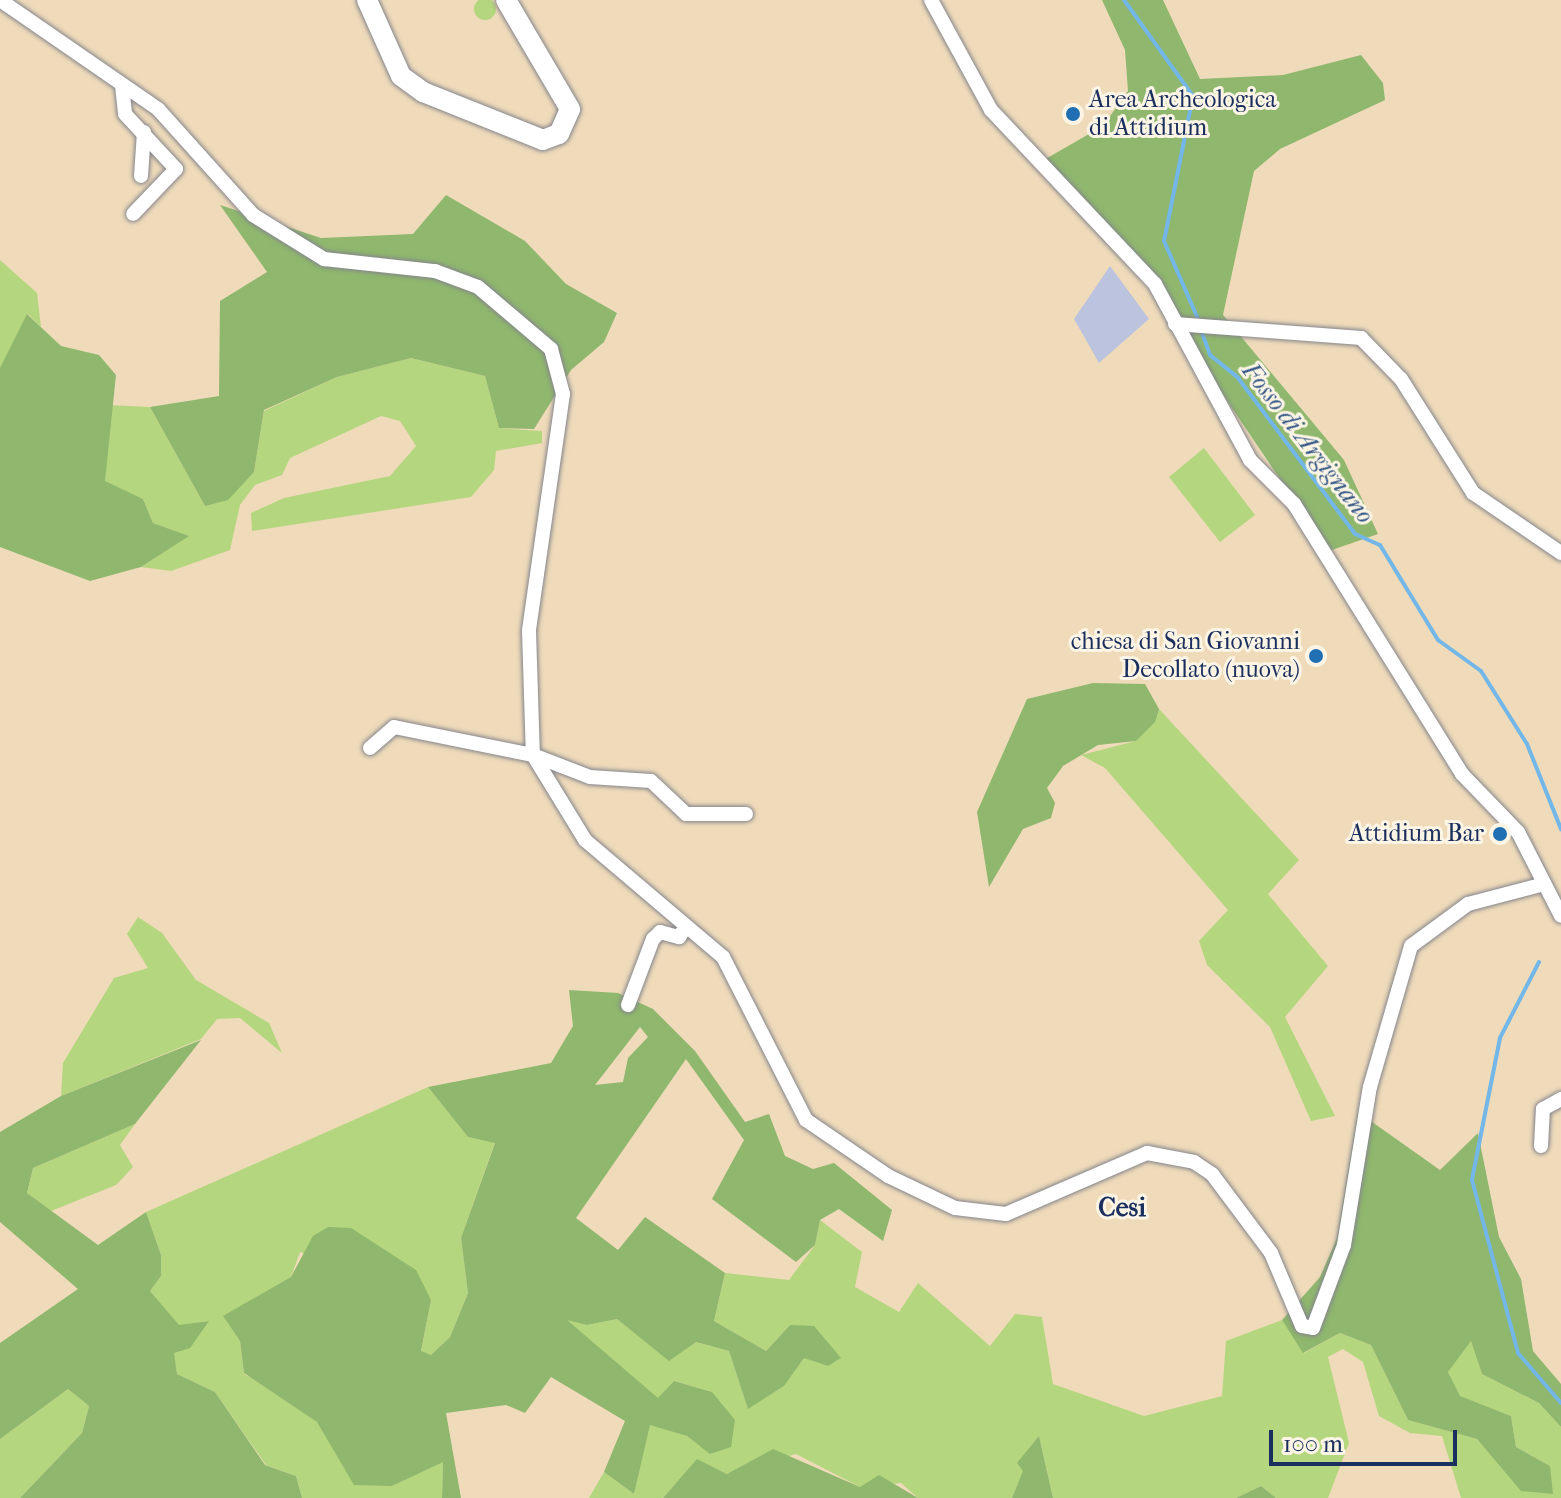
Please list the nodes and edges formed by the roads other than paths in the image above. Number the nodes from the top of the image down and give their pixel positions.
1 (0, 0) edge
2 (367, 0) edge
3 (506, 0) edge
4 (931, 0) edge
5 (122, 85) junction
6 (144, 132) junction
7 (141, 176) dead end
8 (133, 214) dead end
9 (1179, 324) junction
10 (1561, 553) edge
11 (370, 748) dead end
12 (533, 755) junction
13 (746, 814) dead end
14 (1544, 884) junction
15 (1561, 916) edge
16 (685, 928) junction
17 (628, 1005) dead end
18 (1561, 1099) edge
19 (1541, 1146) dead end

1 - 5 street
2 - 3 main road
4 - 9 street
5 - 6 street
5 - 12 street
6 - 7 street
6 - 8 street
9 - 10 street
9 - 14 street
11 - 12 street
12 - 13 street
12 - 16 street
14 - 15 street
14 - 16 street
16 - 17 street
18 - 19 street

